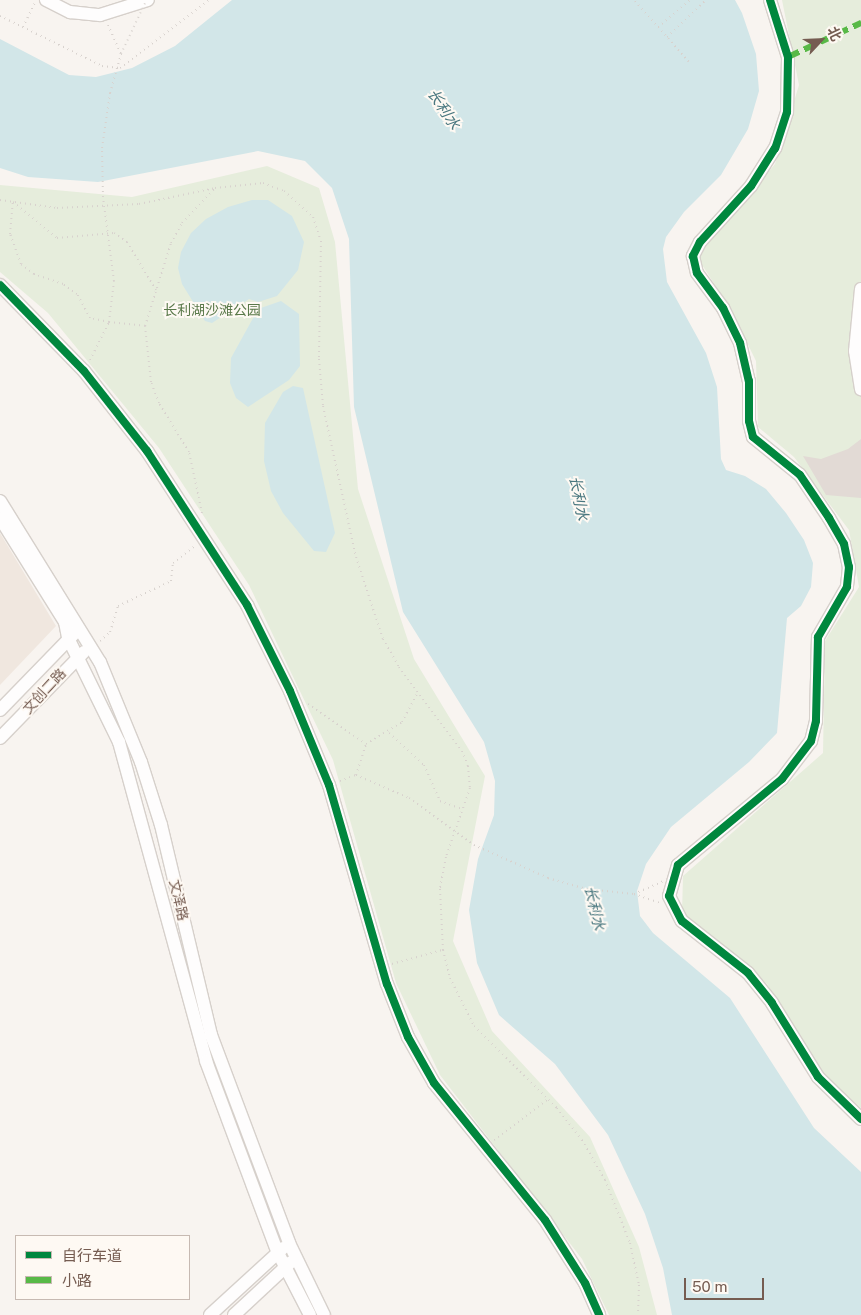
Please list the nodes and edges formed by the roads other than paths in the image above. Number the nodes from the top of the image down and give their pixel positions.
1 (46, 0) edge
2 (147, 0) edge
3 (770, 0) edge
4 (0, 285) edge
5 (861, 290) edge
6 (861, 390) edge
7 (0, 501) edge
8 (0, 518) edge
9 (81, 628) junction
10 (68, 638) junction
11 (92, 648) junction
12 (78, 655) junction
13 (0, 710) edge
14 (0, 738) edge
15 (861, 1119) edge
16 (289, 1243) junction
17 (277, 1252) junction
18 (296, 1258) junction
19 (286, 1267) junction
20 (210, 1315) edge
21 (234, 1315) edge
22 (310, 1315) edge
23 (324, 1315) edge
24 (599, 1315) edge

1 - 2 street
3 - 15 street
4 - 24 street
5 - 6 street
7 - 9 street, 文泽路
8 - 10 street, 文泽路
9 - 10 street, 文创二路
9 - 11 street, 文泽路
10 - 12 street, 文泽路
10 - 13 street, 文创二路
11 - 12 street, 文创二路
11 - 16 street, 文泽路
12 - 14 street, 文创二路
12 - 17 street, 文泽路
16 - 17 street
16 - 18 street, 文泽路
17 - 19 street, 文泽路
17 - 20 street
18 - 19 street
18 - 23 street, 文泽路
19 - 21 street
19 - 22 street, 文泽路

